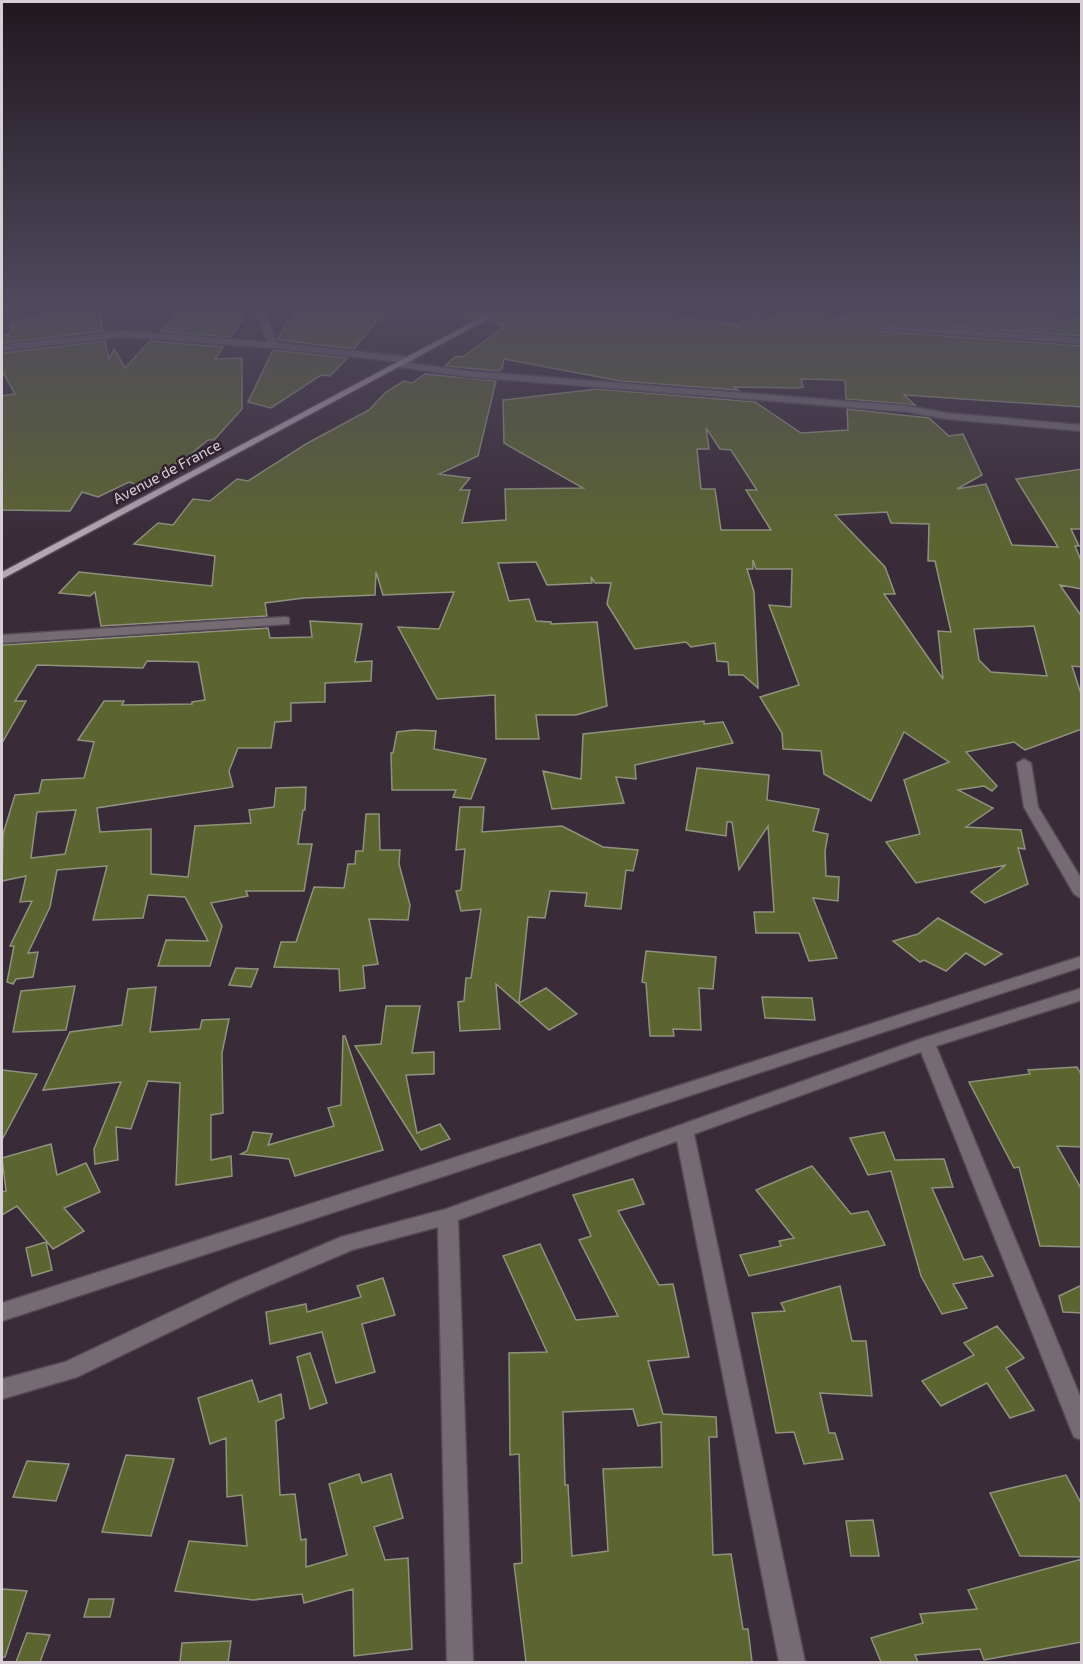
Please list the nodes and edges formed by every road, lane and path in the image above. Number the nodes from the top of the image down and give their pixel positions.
1 (361, 386) edge
2 (615, 386) edge
3 (1082, 429) edge
4 (2, 576) edge
5 (285, 621) dead end
6 (2, 639) edge
7 (1023, 763) dead end
8 (1082, 894) edge
9 (1082, 961) edge
10 (1082, 994) edge
11 (926, 1043) junction
12 (684, 1129) junction
13 (448, 1216) junction
14 (2, 1312) edge
15 (2, 1389) edge
16 (1082, 1430) edge
17 (460, 1662) edge
18 (792, 1662) edge

1 - 4 main road, Avenue de France
2 - 3 street
5 - 6 street
7 - 8 street
9 - 14 street
10 - 11 street
11 - 12 street
11 - 16 street
12 - 13 street
12 - 18 street
13 - 15 street
13 - 17 street

